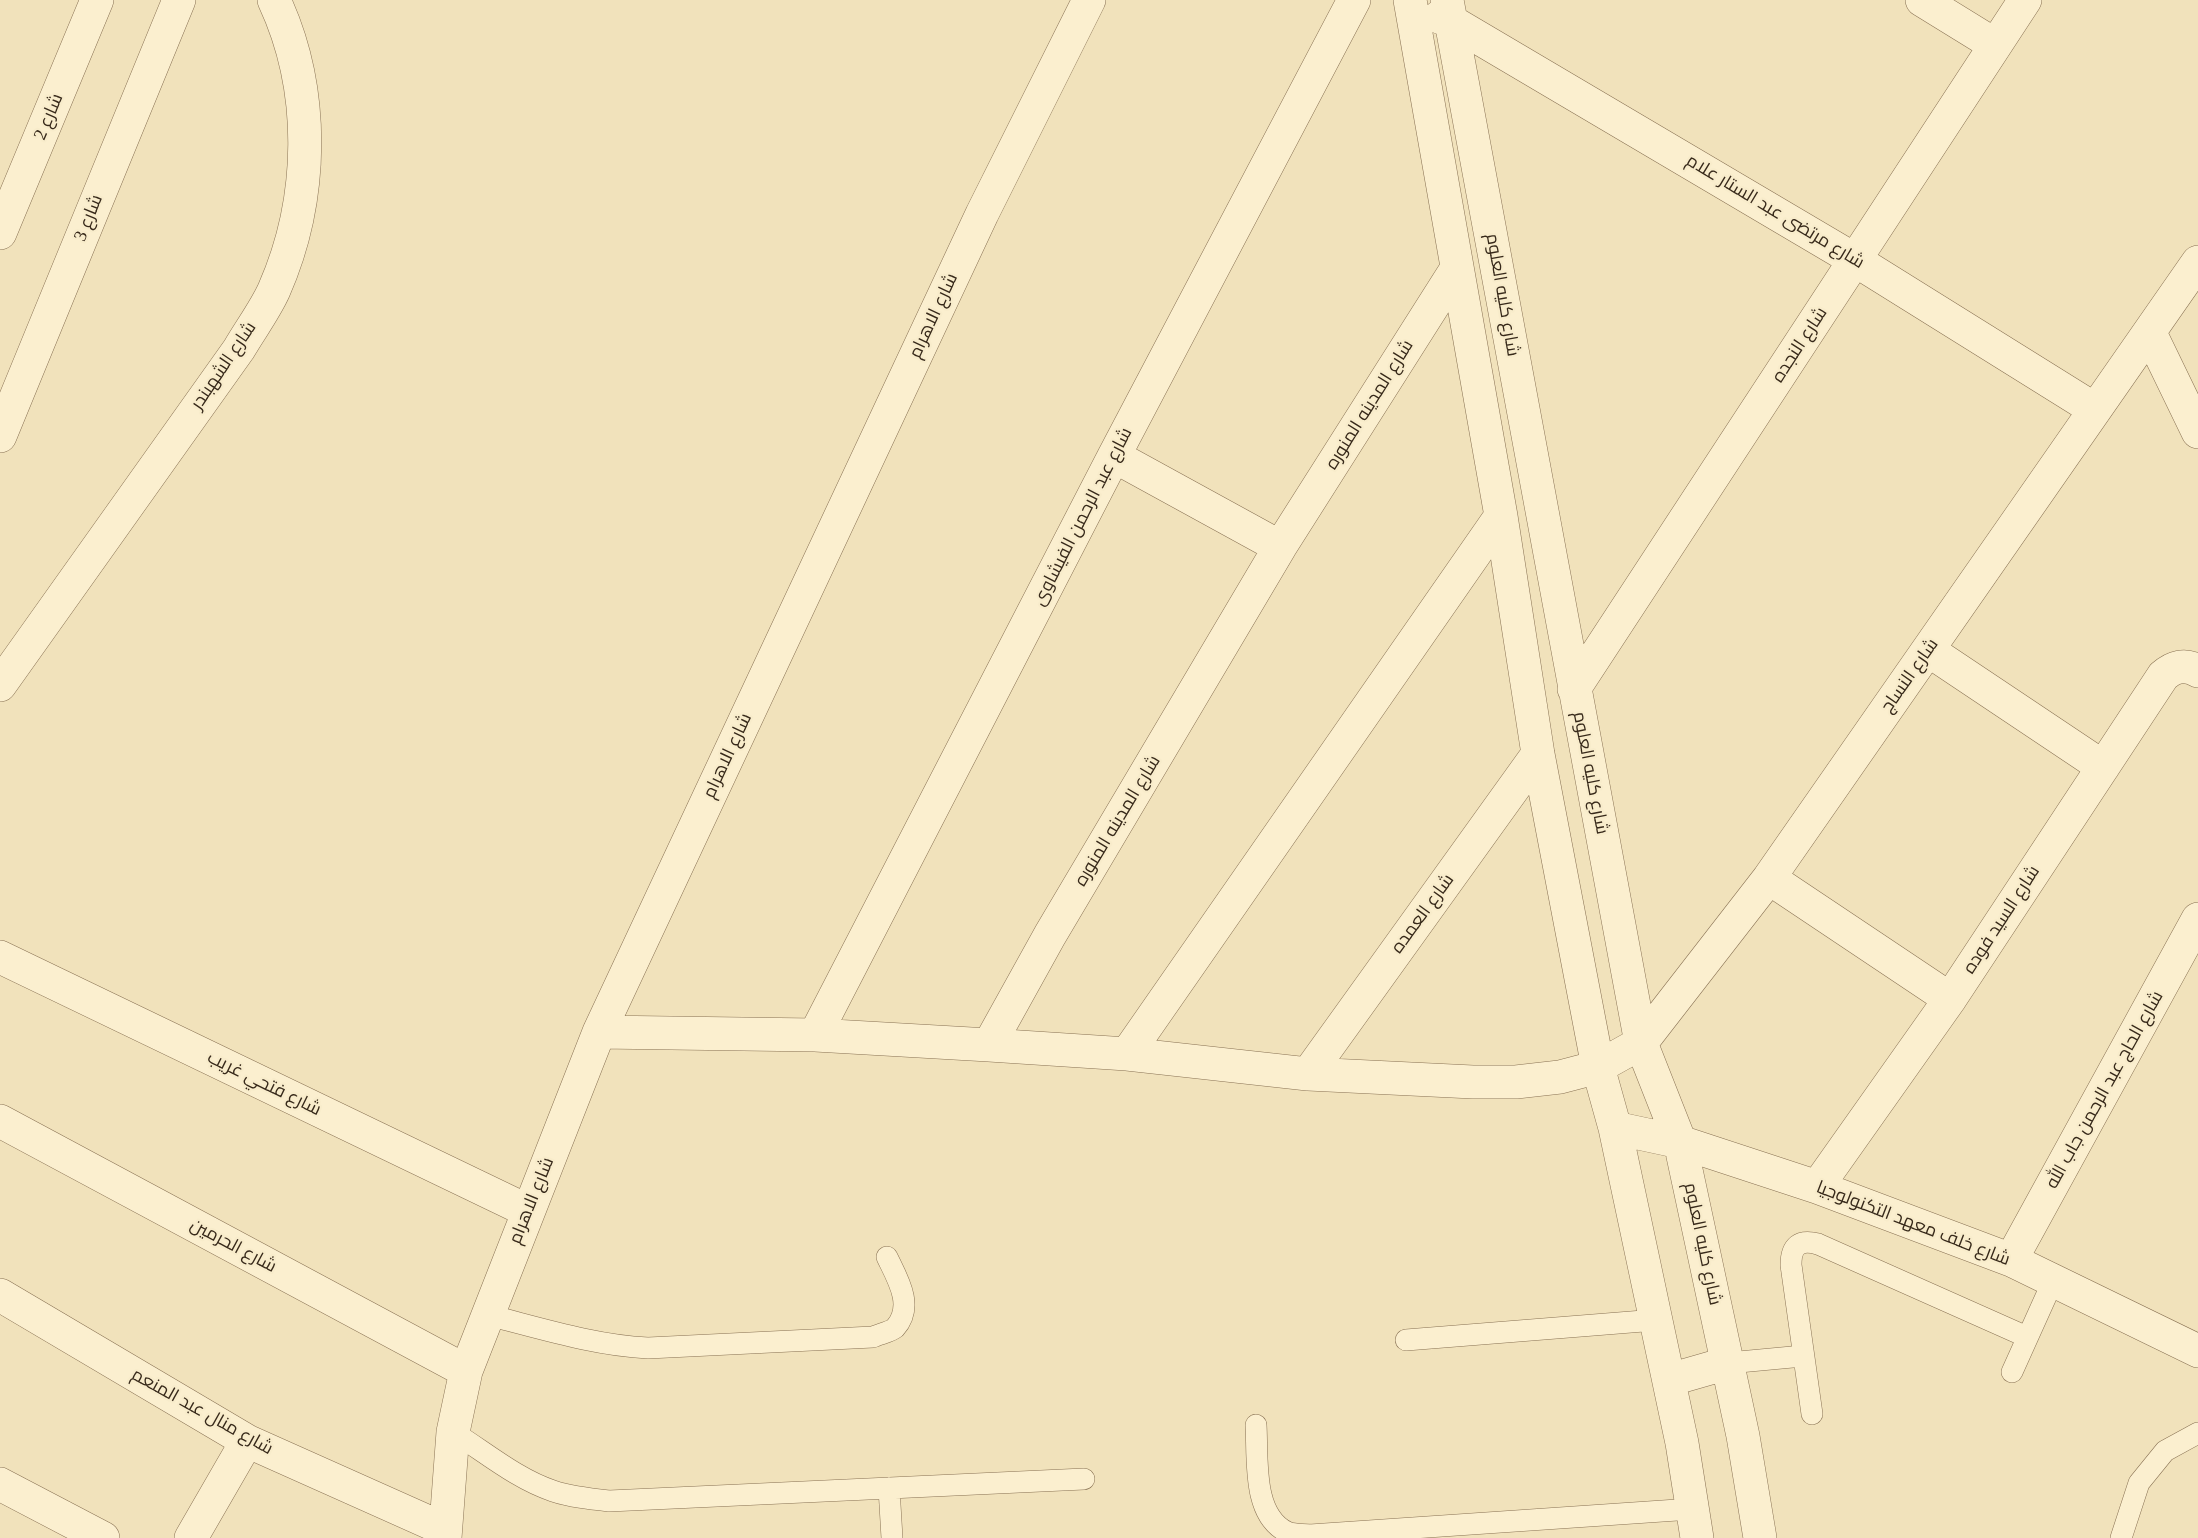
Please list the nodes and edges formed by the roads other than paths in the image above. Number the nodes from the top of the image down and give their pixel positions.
1 (98, 0) edge
2 (179, 0) edge
3 (273, 0) edge
4 (1089, 0) edge
5 (1354, 0) edge
6 (1922, 0) edge
7 (2025, 0) edge
8 (1411, 2) edge
9 (1450, 11) edge
10 (1995, 45) junction
11 (0, 233) edge
12 (1856, 260) junction
13 (2198, 262) edge
14 (1457, 268) junction
15 (2150, 333) junction
16 (2094, 409) junction
17 (3, 419) edge
18 (2198, 432) edge
19 (1114, 456) junction
20 (1501, 516) junction
21 (1280, 547) junction
22 (1928, 650) junction
23 (2195, 669) edge
24 (0, 685) edge
25 (1574, 689) junction
26 (1538, 754) junction
27 (2103, 767) junction
28 (1769, 878) junction
29 (2198, 919) edge
30 (0, 957) edge
31 (1950, 999) junction
32 (599, 1032) junction
33 (814, 1035) junction
34 (1641, 1043) junction
35 (989, 1045) junction
36 (1127, 1054) junction
37 (1599, 1067) junction
38 (1308, 1074) junction
39 (0, 1120) edge
40 (1615, 1128) junction
41 (1680, 1142) junction
42 (1817, 1187) junction
43 (528, 1211) junction
44 (887, 1257) dead end
45 (2011, 1260) junction
46 (2053, 1281) junction
47 (0, 1295) edge
48 (488, 1315) junction
49 (1656, 1320) junction
50 (2027, 1337) junction
51 (1406, 1340) dead end
52 (2198, 1351) edge
53 (1803, 1356) junction
54 (1728, 1363) junction
55 (466, 1371) junction
56 (2012, 1372) dead end
57 (1669, 1380) junction
58 (1812, 1414) dead end
59 (1256, 1425) dead end
60 (453, 1432) junction
61 (2198, 1433) edge
62 (247, 1441) junction
63 (1084, 1479) dead end
64 (0, 1484) edge
65 (890, 1488) junction
66 (1694, 1524) edge
67 (444, 1533) edge
68 (103, 1538) edge
69 (191, 1538) edge
70 (892, 1538) edge
71 (1760, 1538) edge
72 (2121, 1538) edge

1 - 11 street, شارع 2
2 - 17 street, شارع 3
3 - 24 street, شارع الشهبندر
4 - 32 street, شارع الاهرام
5 - 19 street, شارع عبد الرحمن الفيشاوى
6 - 10 street
7 - 10 street, شارع النجده
8 - 9 street, شارع مرتضى عبد الستار علام
8 - 14 street
9 - 12 street, شارع مرتضى عبد الستار علام
9 - 25 street, شارع كليه العلوم
10 - 12 street, شارع النجده
12 - 16 street, شارع مرتضى عبد الستار علام
12 - 25 street, شارع النجده
13 - 15 street, شارع النساج
14 - 20 street
14 - 21 street, شارع المدينه المنوره
15 - 16 street, شارع النساج
15 - 18 street
16 - 22 street, شارع النساج
19 - 21 street
19 - 33 street, شارع عبد الرحمن الفيشاوى
20 - 26 street
20 - 36 street
21 - 35 street, شارع المدينه المنوره
22 - 27 street
22 - 28 street, شارع النساج
23 - 27 street, شارع السيد فوده
25 - 34 street, شارع كليه العلوم
26 - 37 street
26 - 38 street, شارع العمده
27 - 31 street, شارع السيد فوده
28 - 31 street
28 - 34 street, شارع النساج
29 - 45 street, شارع الحاج عبد الرحمن جاب الله
30 - 43 street, شارع فتحي غريب
31 - 42 street, شارع السيد فوده
32 - 33 street
32 - 43 street, شارع الاهرام
33 - 35 street
34 - 37 street, شارع النساج
34 - 41 street, شارع كليه العلوم
35 - 36 street, شارع النساج
36 - 38 street, شارع النساج
37 - 38 street, شارع النساج
37 - 40 street
39 - 55 street, شارع الحرمين
40 - 41 street, شارع خلف معهد التكنولوجيا
40 - 49 street
41 - 42 street, شارع خلف معهد التكنولوجيا
41 - 54 street, شارع كليه العلوم
42 - 45 street, شارع خلف معهد التكنولوجيا
43 - 48 street, شارع الاهرام
44 - 48 lane
45 - 46 street, شارع خلف معهد التكنولوجيا
46 - 50 lane
46 - 52 street, شارع خلف معهد التكنولوجيا
47 - 62 street, شارع منال عبد المنعم
48 - 55 street, شارع الاهرام
49 - 51 lane
49 - 57 street
50 - 53 lane
50 - 56 lane
53 - 54 lane
53 - 58 lane
54 - 57 street
54 - 71 street, شارع كليه العلوم
55 - 60 street, شارع الاهرام
57 - 66 street
59 - 66 lane
60 - 65 lane
60 - 67 street, شارع الاهرام
61 - 72 lane
62 - 67 street, شارع منال عبد المنعم
62 - 69 street
63 - 65 lane
64 - 68 street
65 - 70 lane

